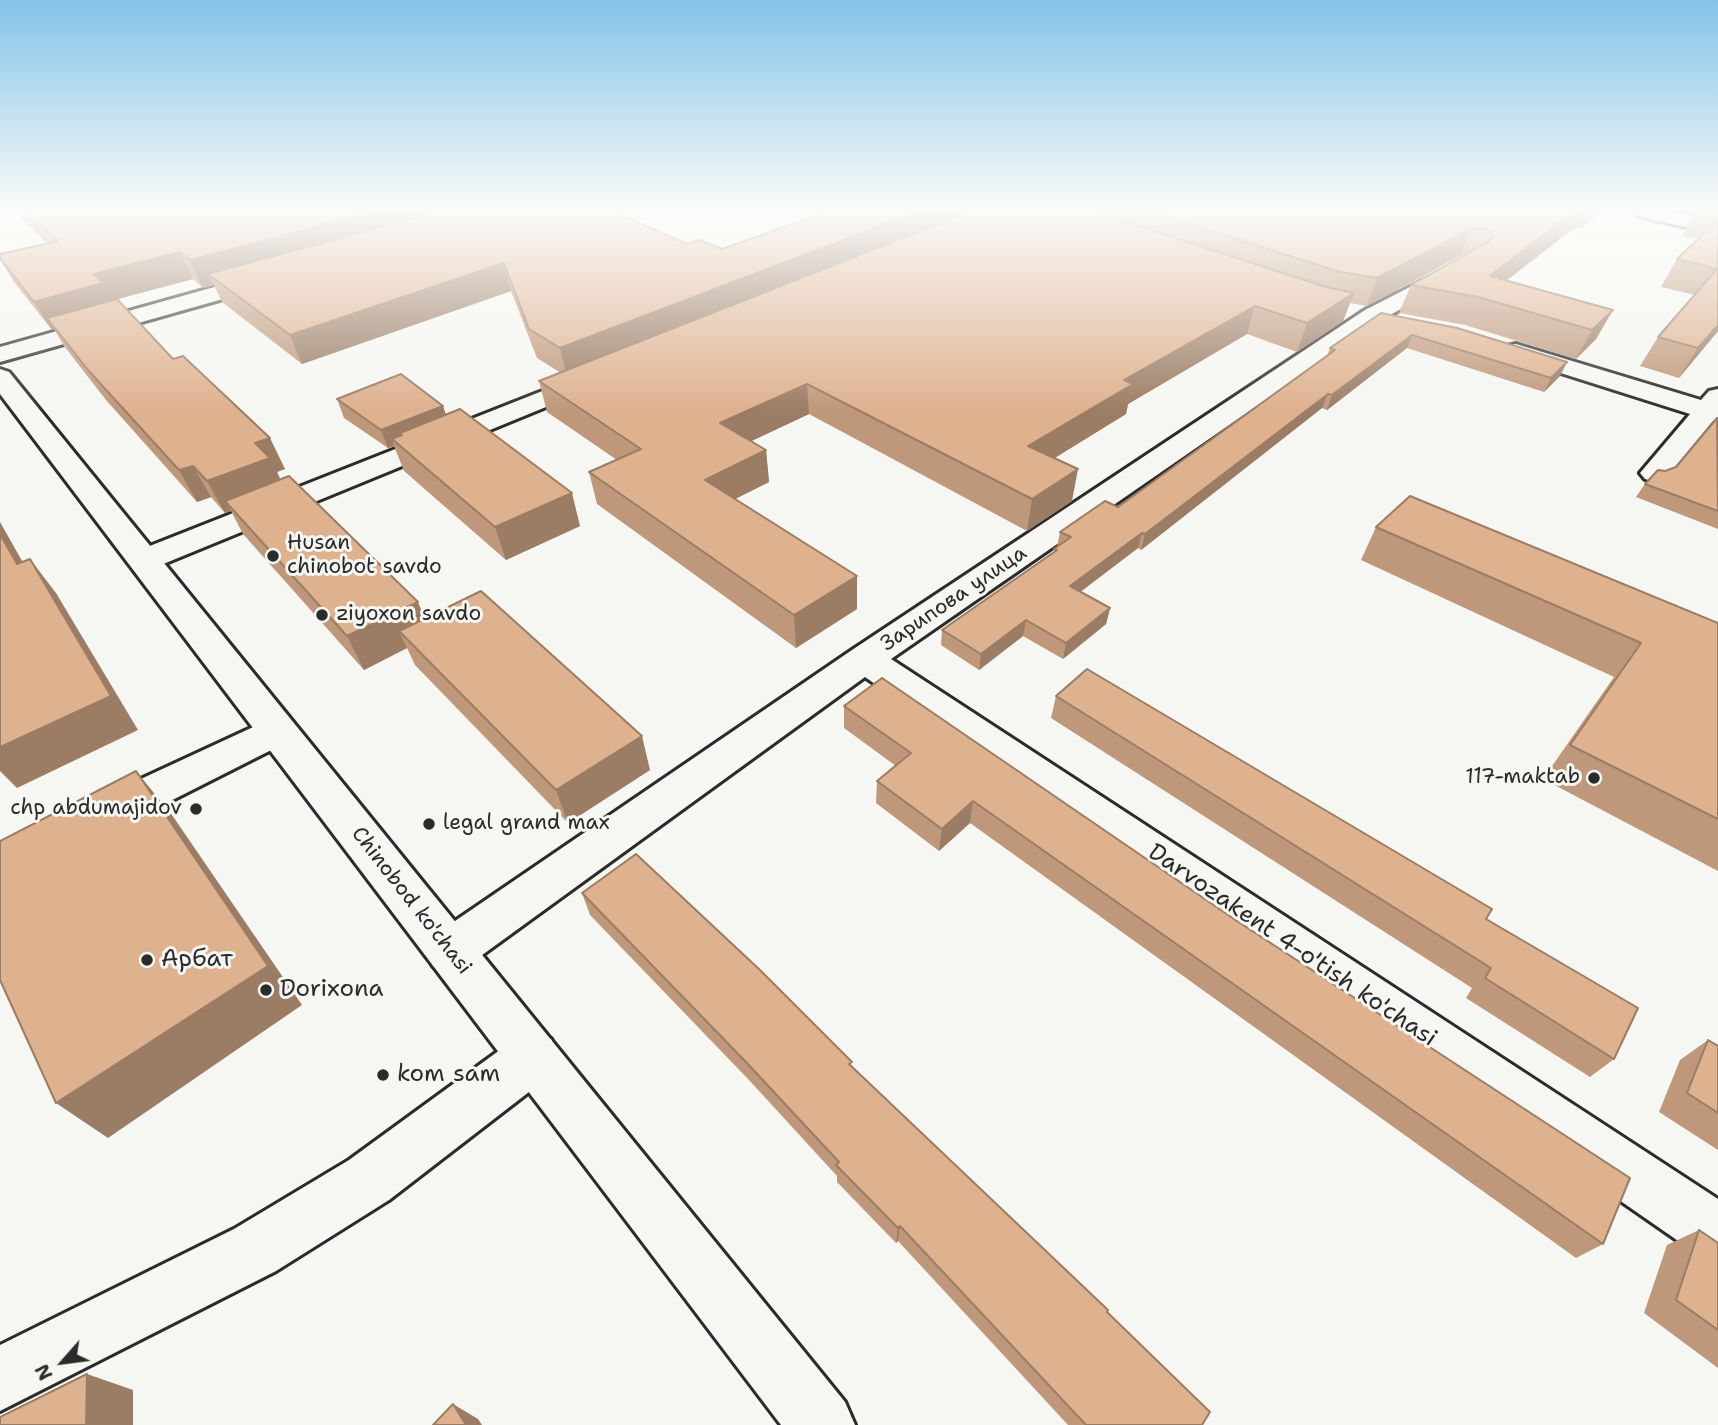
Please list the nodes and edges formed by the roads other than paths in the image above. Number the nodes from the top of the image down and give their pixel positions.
1 (271, 278) edge
2 (1438, 278) edge
3 (1337, 310) edge
4 (1373, 315) junction
5 (1408, 323) edge
6 (1496, 345) edge
7 (0, 355) edge
8 (620, 368) edge
9 (0, 377) edge
10 (1715, 407) edge
11 (1655, 472) edge
12 (144, 560) junction
13 (866, 659) junction
14 (276, 730) junction
15 (72, 830) edge
16 (450, 951) junction
17 (533, 1057) junction
18 (1718, 1233) edge
19 (0, 1379) edge
20 (822, 1425) edge

1 - 7 street
2 - 4 street, Зарипова улица
3 - 4 street
4 - 5 street
4 - 13 street, Зарипова улица
6 - 10 street
8 - 12 street
9 - 12 street, Chinobod ko'chasi
10 - 11 street
12 - 14 street, Chinobod ko'chasi
13 - 16 street, Зарипова улица
13 - 18 street, Darvozakent 4-o'tish ko'chasi
14 - 15 street
14 - 16 street, Chinobod ko'chasi
16 - 17 street, Chinobod ko'chasi
17 - 19 street
17 - 20 street, Chinobod ko'chasi

